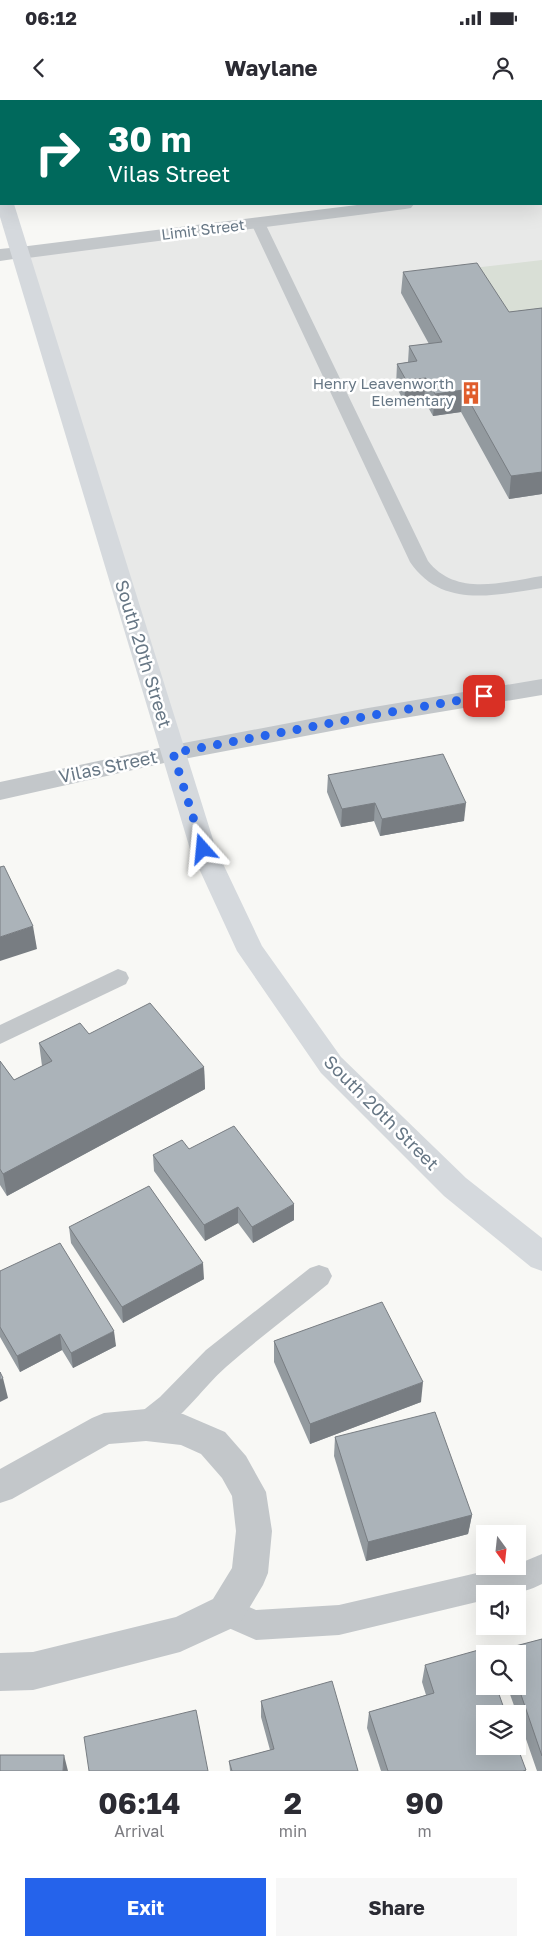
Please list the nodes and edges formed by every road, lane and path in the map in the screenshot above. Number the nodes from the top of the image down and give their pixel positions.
1 (5, 205) edge
2 (397, 205) edge
3 (258, 222) junction
4 (10, 254) edge
5 (542, 582) edge
6 (542, 687) edge
7 (173, 753) junction
8 (0, 791) edge
9 (118, 978) dead end
10 (0, 1035) edge
11 (542, 1257) edge
12 (320, 1276) dead end
13 (146, 1425) junction
14 (0, 1487) edge
15 (542, 1568) edge
16 (226, 1612) junction
17 (0, 1672) edge

1 - 4 main road, South 20th Street
2 - 3 street, Limit Street
3 - 4 street, Limit Street
3 - 5 lane
4 - 7 main road, South 20th Street
6 - 7 street, Vilas Street
7 - 8 street, Vilas Street
7 - 11 main road, South 20th Street
9 - 10 lane
12 - 13 lane
13 - 14 street
13 - 16 street
15 - 16 lane
16 - 17 street

